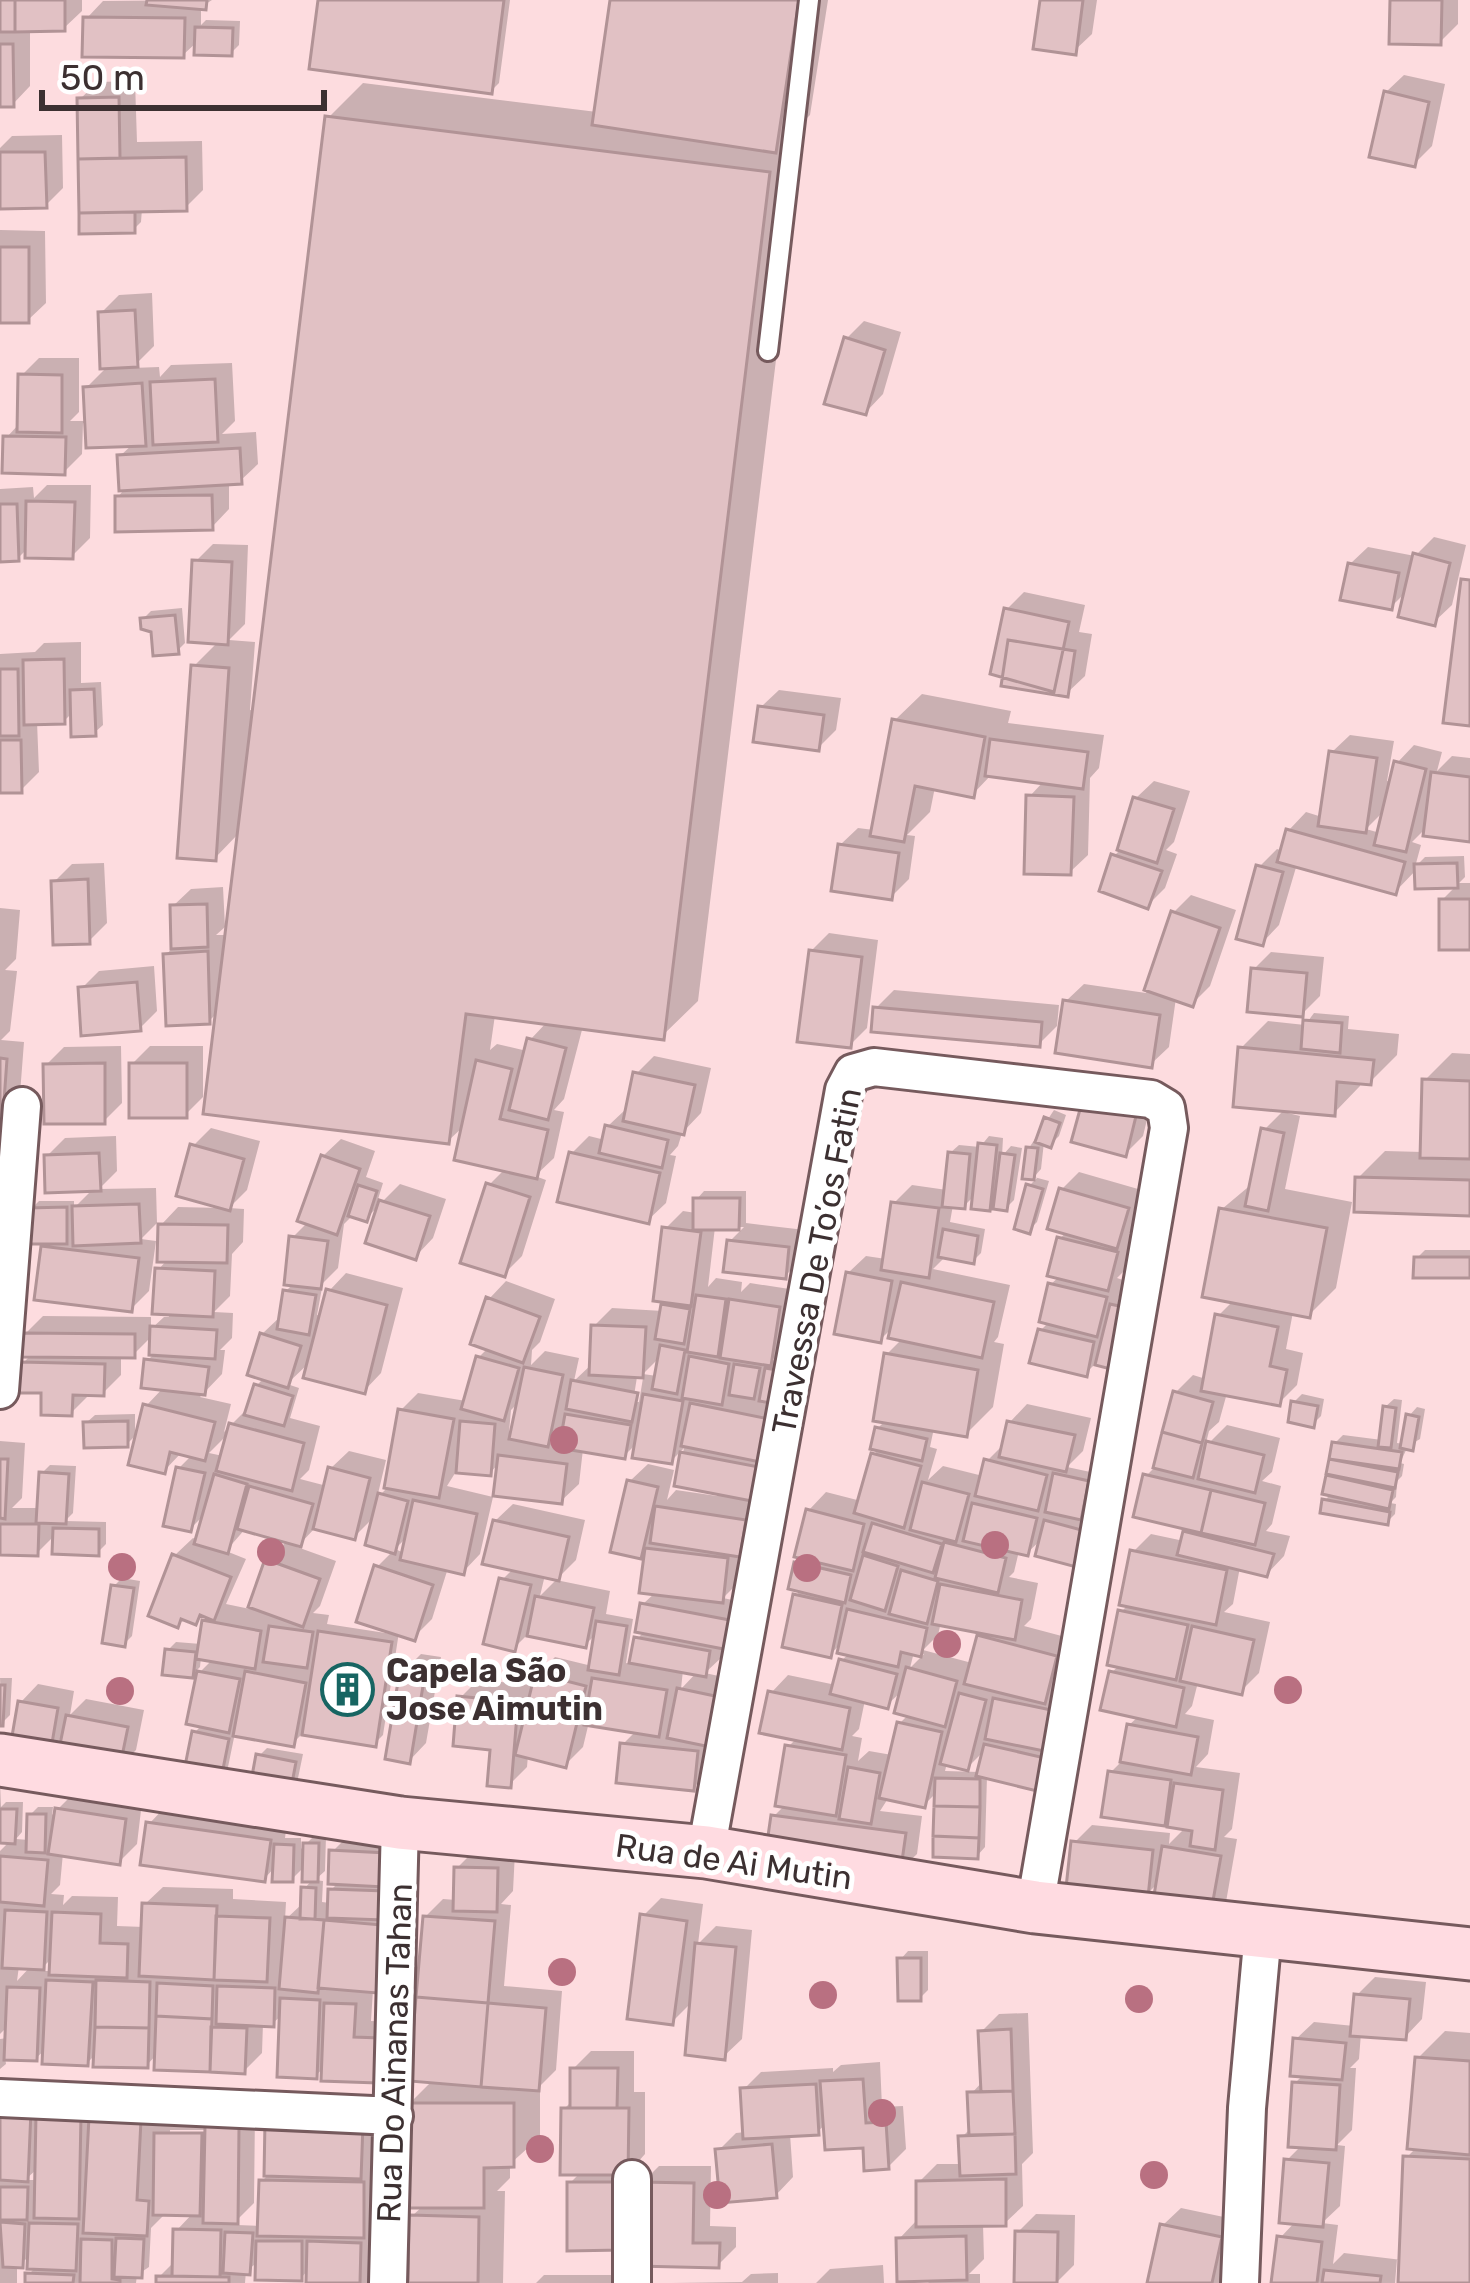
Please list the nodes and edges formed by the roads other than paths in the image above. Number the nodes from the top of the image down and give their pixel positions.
1 (808, 0) edge
2 (768, 351) dead end
3 (22, 1106) dead end
4 (0, 1390) edge
5 (0, 1760) edge
6 (400, 1823) junction
7 (706, 1852) junction
8 (1035, 1907) junction
9 (1264, 1932) junction
10 (1470, 1954) edge
11 (0, 2098) edge
12 (394, 2116) junction
13 (632, 2179) dead end
14 (388, 2283) edge
15 (632, 2283) edge
16 (1240, 2283) edge

1 - 2 lane
3 - 4 street
5 - 6 street, Rua de Ai Mutin
6 - 7 street, Rua de Ai Mutin
6 - 12 street, Rua Do Ainanas Tahan
7 - 8 street, Rua de Ai Mutin
7 - 8 street, Travessa De To’os Fatin
8 - 9 street, Rua de Ai Mutin
9 - 10 street, Rua de Ai Mutin
9 - 16 street
11 - 12 street
12 - 14 street, Rua Do Ainanas Tahan
13 - 15 street

